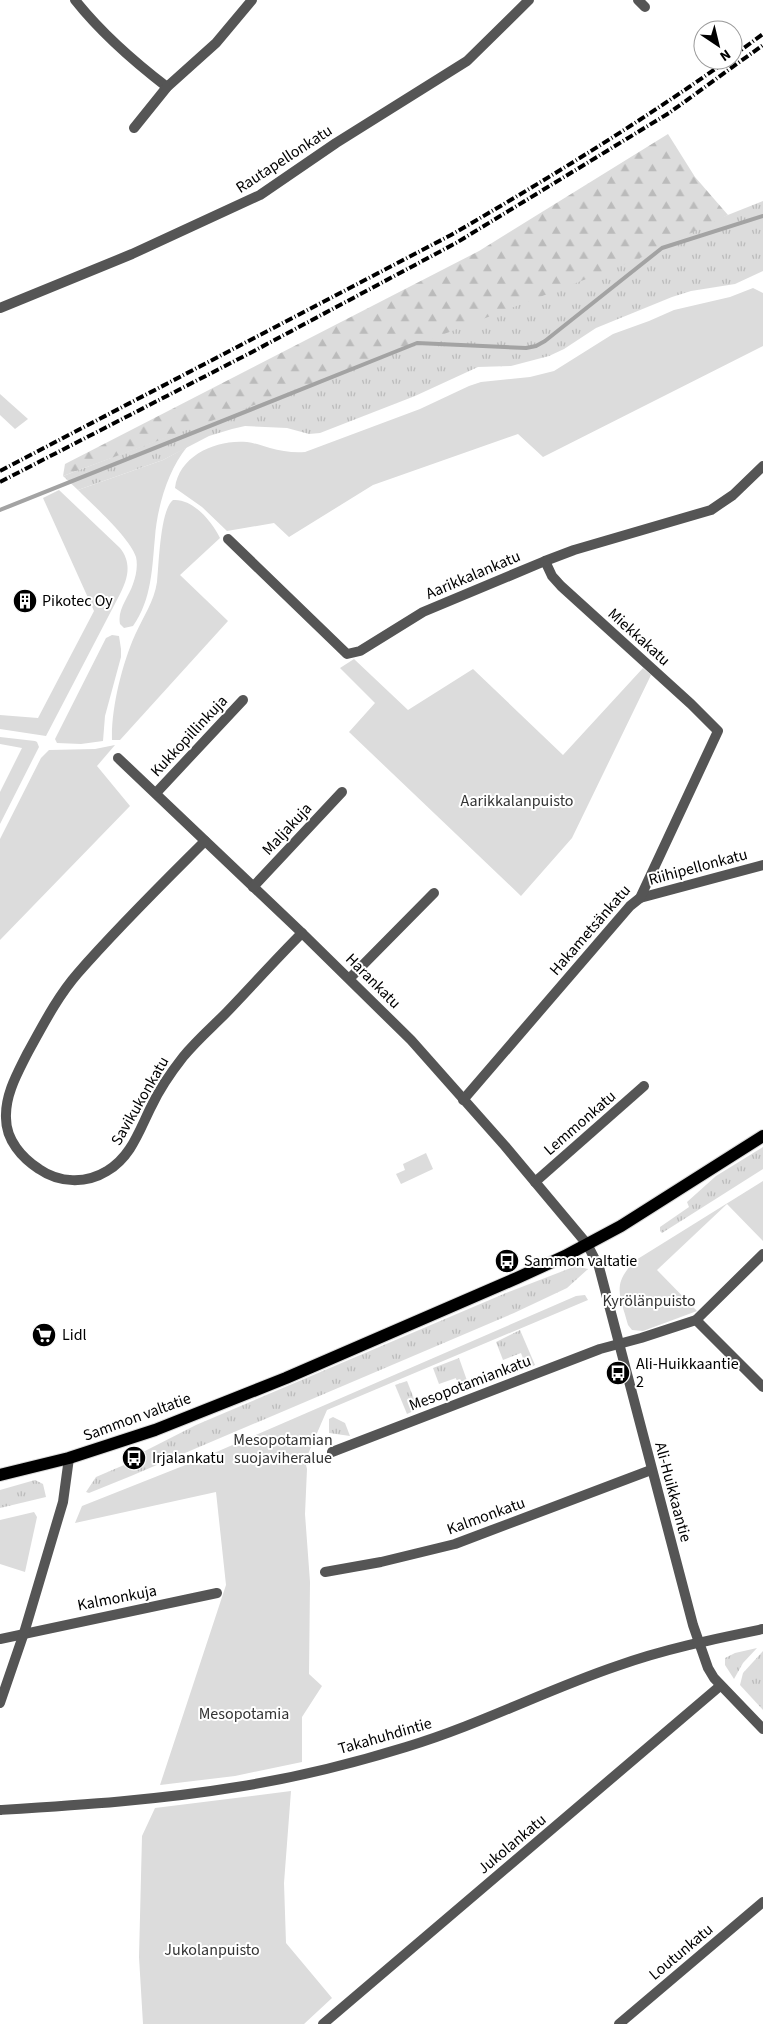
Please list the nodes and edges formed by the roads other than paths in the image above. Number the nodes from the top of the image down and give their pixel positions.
1 (74, 0) edge
2 (252, 0) edge
3 (529, 0) edge
4 (167, 87) junction
5 (134, 128) dead end
6 (0, 308) edge
7 (763, 466) edge
8 (228, 539) dead end
9 (545, 561) junction
10 (244, 700) dead end
11 (718, 731) joint
12 (118, 758) dead end
13 (342, 792) dead end
14 (156, 793) junction
15 (205, 841) junction
16 (763, 866) edge
17 (253, 887) junction
18 (434, 893) dead end
19 (640, 898) junction
20 (302, 933) junction
21 (350, 978) junction
22 (644, 1086) dead end
23 (463, 1100) junction
24 (763, 1136) edge
25 (535, 1182) junction
26 (587, 1244) junction
27 (763, 1254) edge
28 (696, 1320) junction
29 (618, 1343) junction
30 (763, 1387) edge
31 (332, 1452) dead end
32 (69, 1458) junction
33 (651, 1470) junction
34 (0, 1475) edge
35 (325, 1572) dead end
36 (217, 1593) dead end
37 (763, 1629) edge
38 (24, 1633) junction
39 (0, 1638) edge
40 (700, 1643) junction
41 (720, 1686) junction
42 (0, 1703) edge
43 (763, 1729) edge
44 (0, 1810) edge
45 (763, 1902) edge
46 (323, 2024) edge
47 (618, 2024) edge

1 - 4 street
2 - 4 street
3 - 6 street, Rautapellonkatu
4 - 5 street
7 - 9 street, Aarikkalankatu
8 - 9 street, Aarikkalankatu
9 - 11 street, Miekkakatu
10 - 14 street, Kukkopillinkuja
11 - 19 street, Hakametsänkatu
12 - 14 street, Harankatu
13 - 17 street, Maljakuja
14 - 15 street, Harankatu
15 - 17 street, Harankatu
15 - 20 street, Savikukonkatu
16 - 19 street, Riihipellonkatu
17 - 20 street, Harankatu
18 - 21 street
19 - 23 street, Hakametsänkatu
20 - 21 street, Harankatu
21 - 23 street, Harankatu
22 - 25 street, Lemmonkatu
23 - 25 street, Harankatu
24 - 26 main road, Sammon valtatie
25 - 26 street, Harankatu
26 - 29 street, Ali-Huikkaantie
26 - 32 main road, Sammon valtatie
27 - 28 street
28 - 29 street, Mesopotamiankatu
28 - 30 street
29 - 31 street, Mesopotamiankatu
29 - 33 street, Ali-Huikkaantie
32 - 34 main road, Sammon valtatie
32 - 38 street
33 - 35 street, Kalmonkatu
33 - 40 street, Ali-Huikkaantie
36 - 38 street, Kalmonkuja
37 - 40 street, Takahuhdintie
38 - 39 street, Kalmonkuja
38 - 42 street
40 - 41 street, Ali-Huikkaantie
40 - 44 street, Takahuhdintie
41 - 43 street, Ali-Huikkaantie
41 - 46 street, Jukolankatu
45 - 47 street, Loutunkatu

